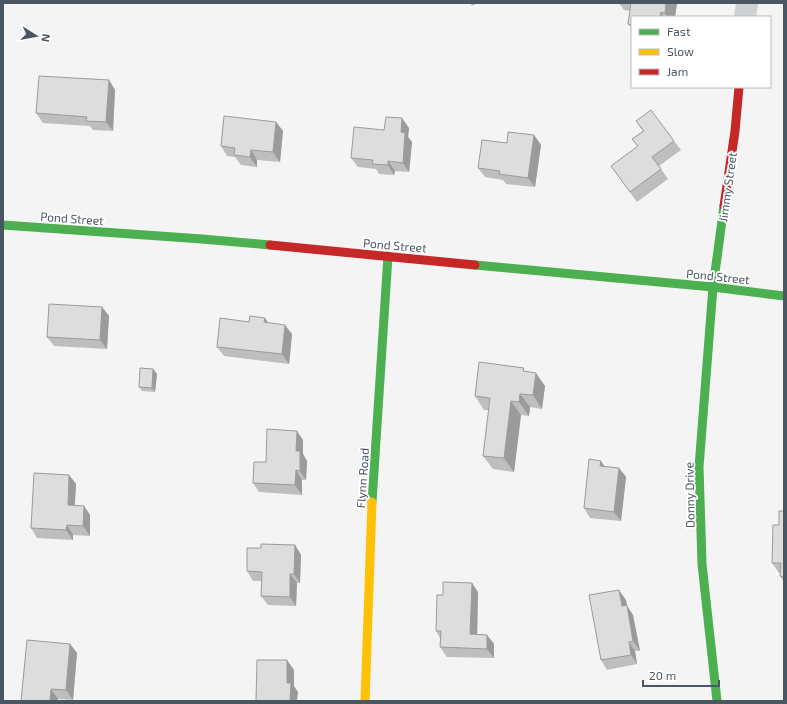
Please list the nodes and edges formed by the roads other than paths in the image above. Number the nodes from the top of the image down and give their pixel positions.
1 (747, 3) edge
2 (745, 16) edge
3 (739, 88) edge
4 (3, 225) edge
5 (388, 256) junction
6 (713, 287) junction
7 (784, 296) edge
8 (365, 701) edge
9 (717, 701) edge

1 - 2 street
3 - 6 street, Jimmy Street
4 - 5 street, Pond Street
5 - 6 street, Pond Street
5 - 8 street, Flynn Road
6 - 7 street, Pond Street
6 - 9 street, Donny Drive

